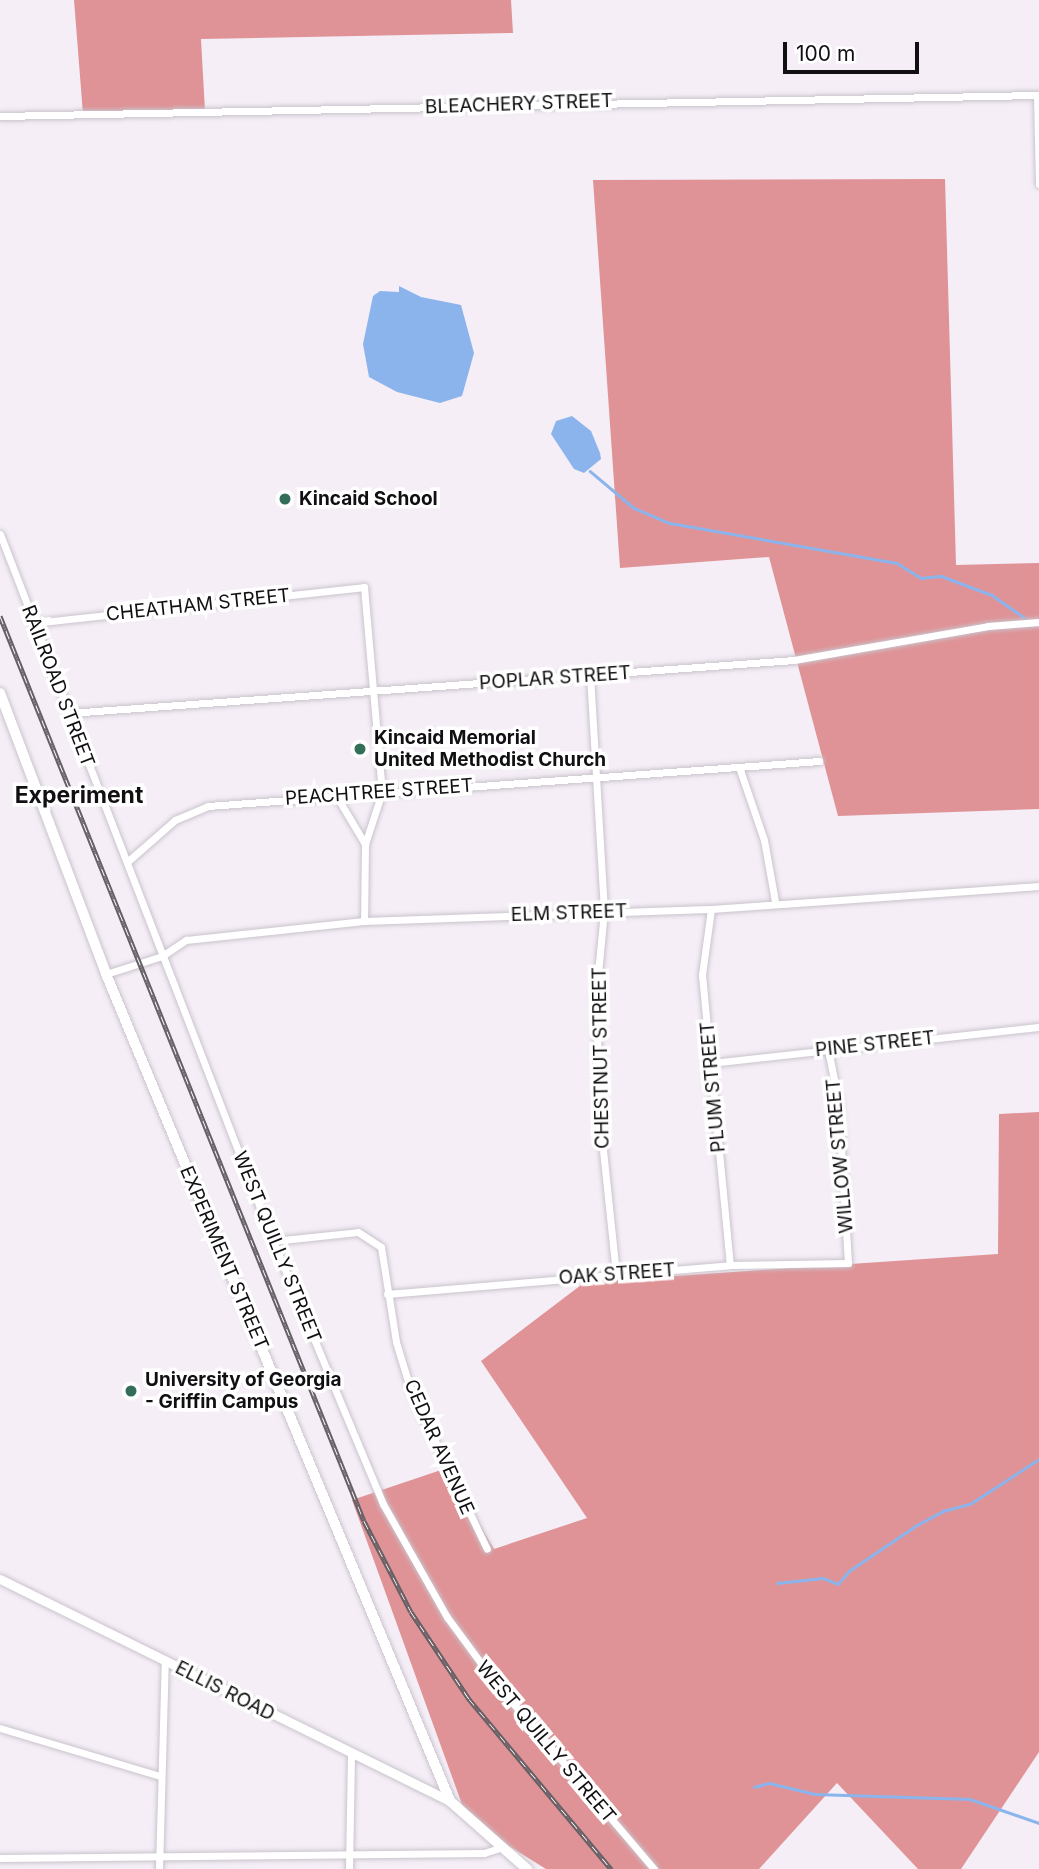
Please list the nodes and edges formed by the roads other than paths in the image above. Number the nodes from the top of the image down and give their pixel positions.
1 (1038, 96) edge
2 (0, 116) edge
3 (1039, 184) edge
4 (0, 534) edge
5 (1039, 622) edge
6 (33, 623) junction
7 (590, 675) junction
8 (377, 691) junction
9 (0, 693) edge
10 (69, 713) junction
11 (819, 761) dead end
12 (739, 767) junction
13 (598, 776) junction
14 (382, 792) junction
15 (337, 797) junction
16 (365, 844) junction
17 (127, 862) junction
18 (1039, 886) edge
19 (775, 901) junction
20 (711, 909) junction
21 (604, 911) junction
22 (364, 921) junction
23 (163, 955) junction
24 (106, 974) junction
25 (1039, 1027) edge
26 (828, 1049) junction
27 (711, 1063) junction
28 (273, 1241) junction
29 (848, 1263) joint
30 (730, 1265) junction
31 (616, 1273) junction
32 (387, 1294) junction
33 (487, 1549) dead end
34 (0, 1579) edge
35 (164, 1660) junction
36 (0, 1728) edge
37 (351, 1755) junction
38 (160, 1776) junction
39 (450, 1801) junction
40 (503, 1847) junction
41 (349, 1854) junction
42 (159, 1855) junction
43 (0, 1858) edge
44 (159, 1869) edge
45 (349, 1869) edge
46 (527, 1869) edge
47 (653, 1869) edge

1 - 2 street, BLEACHERY STREET
1 - 3 street
4 - 6 street, RAILROAD STREET
5 - 7 street, POPLAR STREET
6 - 8 street, CHEATHAM STREET
6 - 10 street, RAILROAD STREET
7 - 8 street, POPLAR STREET
7 - 13 street, CHESTNUT STREET
8 - 10 street, POPLAR STREET
8 - 14 street
9 - 24 main road, EXPERIMENT STREET
10 - 17 street, RAILROAD STREET
11 - 12 street, PEACHTREE STREET
12 - 13 street, PEACHTREE STREET
12 - 19 street
13 - 14 street, PEACHTREE STREET
13 - 21 street, CHESTNUT STREET
14 - 15 street, PEACHTREE STREET
14 - 16 street
15 - 16 street
15 - 17 street, PEACHTREE STREET
16 - 22 street
17 - 23 street, RAILROAD STREET
18 - 19 street, ELM STREET
19 - 20 street, ELM STREET
20 - 21 street, ELM STREET
20 - 27 street, PLUM STREET
21 - 22 street, ELM STREET
21 - 31 street, CHESTNUT STREET
22 - 23 street, ELM STREET
23 - 24 street, ELM STREET
23 - 28 street, WEST QUILLY STREET
24 - 39 main road, EXPERIMENT STREET
25 - 26 street, PINE STREET
26 - 27 street, PINE STREET
26 - 29 street, WILLOW STREET
27 - 30 street, PLUM STREET
28 - 32 street, CEDAR AVENUE
28 - 47 street, WEST QUILLY STREET
29 - 30 street, OAK STREET
30 - 31 street, OAK STREET
31 - 32 street, OAK STREET
32 - 33 street, CEDAR AVENUE
34 - 35 street, ELLIS ROAD
35 - 37 street, ELLIS ROAD
35 - 38 street
36 - 38 street
37 - 39 street, ELLIS ROAD
37 - 41 street
38 - 42 street
39 - 40 main road, EXPERIMENT STREET
40 - 41 street
40 - 46 main road, EXPERIMENT STREET
41 - 42 street
41 - 45 street
42 - 43 street
42 - 44 street

